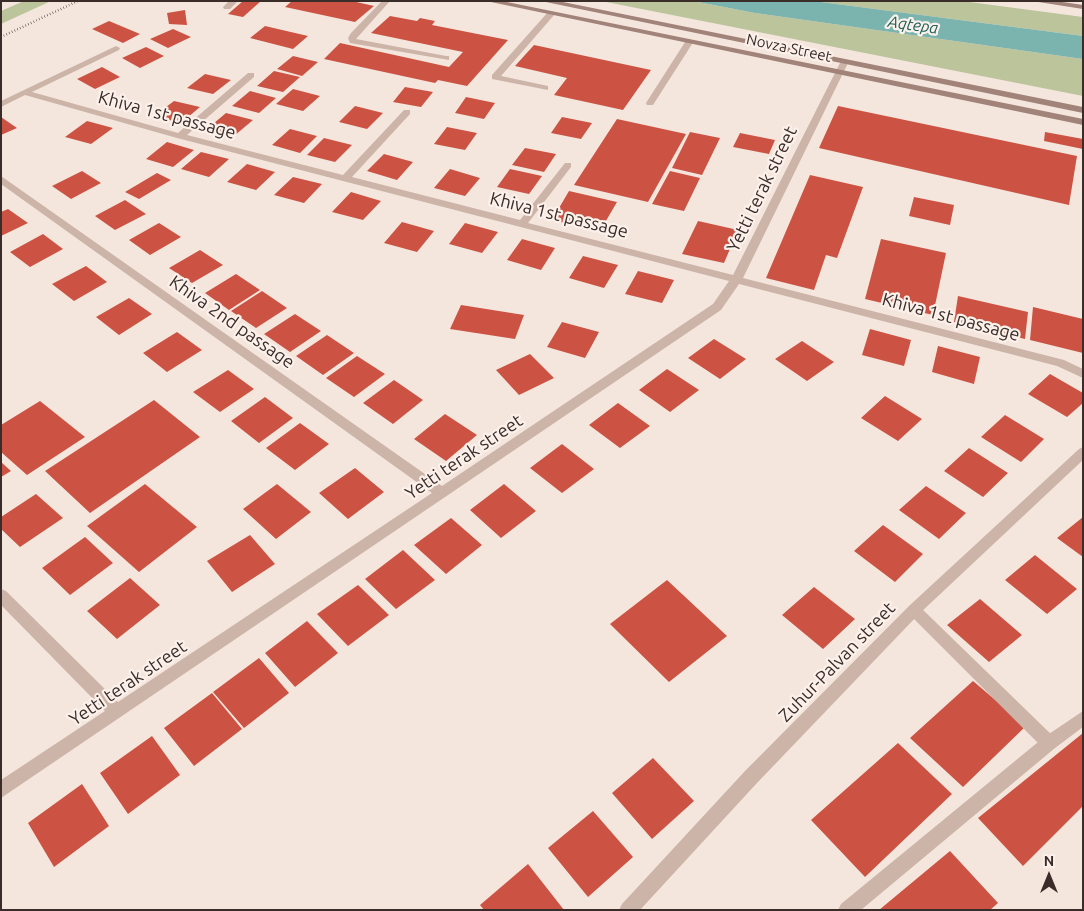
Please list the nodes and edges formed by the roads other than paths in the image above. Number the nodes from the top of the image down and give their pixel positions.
1 (234, 1) edge
2 (386, 1) edge
3 (490, 1) edge
4 (546, 1) edge
5 (1036, 1) edge
6 (227, 7) dead end
7 (1083, 7) edge
8 (551, 14) junction
9 (690, 41) junction
10 (116, 48) dead end
11 (446, 58) dead end
12 (842, 68) junction
13 (251, 75) dead end
14 (545, 88) dead end
15 (26, 92) junction
16 (650, 103) dead end
17 (1, 104) edge
18 (1083, 110) edge
19 (407, 112) dead end
20 (1083, 122) edge
21 (180, 136) junction
22 (568, 165) dead end
23 (346, 178) junction
24 (1, 179) edge
25 (523, 223) junction
26 (738, 278) junction
27 (1083, 374) edge
28 (1083, 452) edge
29 (442, 493) junction
30 (1, 595) edge
31 (914, 610) junction
32 (116, 711) junction
33 (1083, 718) edge
34 (1049, 743) junction
35 (1, 790) edge
36 (628, 910) edge
37 (847, 910) edge

1 - 6 street
2 - 11 street
3 - 8 main road, Novza Street
4 - 12 main road, Novza Street
5 - 7 main road
8 - 9 main road, Novza Street
8 - 14 street
9 - 12 main road, Novza Street
9 - 16 street
10 - 15 street
12 - 18 main road, Novza Street
12 - 20 main road, Novza Street
12 - 26 street, Yetti terak street
13 - 21 street
15 - 17 street
15 - 21 street, Khiva 1st passage
19 - 23 street
21 - 23 street, Khiva 1st passage
22 - 25 street
23 - 25 street, Khiva 1st passage
24 - 29 street, Khiva 2nd passage
25 - 26 street, Khiva 1st passage
26 - 27 street, Khiva 1st passage
26 - 29 street, Yetti terak street
28 - 31 street, Zuhur-Palvan street
29 - 32 street, Yetti terak street
30 - 32 street
31 - 34 street
31 - 36 street, Zuhur-Palvan street
32 - 35 street, Yetti terak street
33 - 34 street
34 - 37 street

